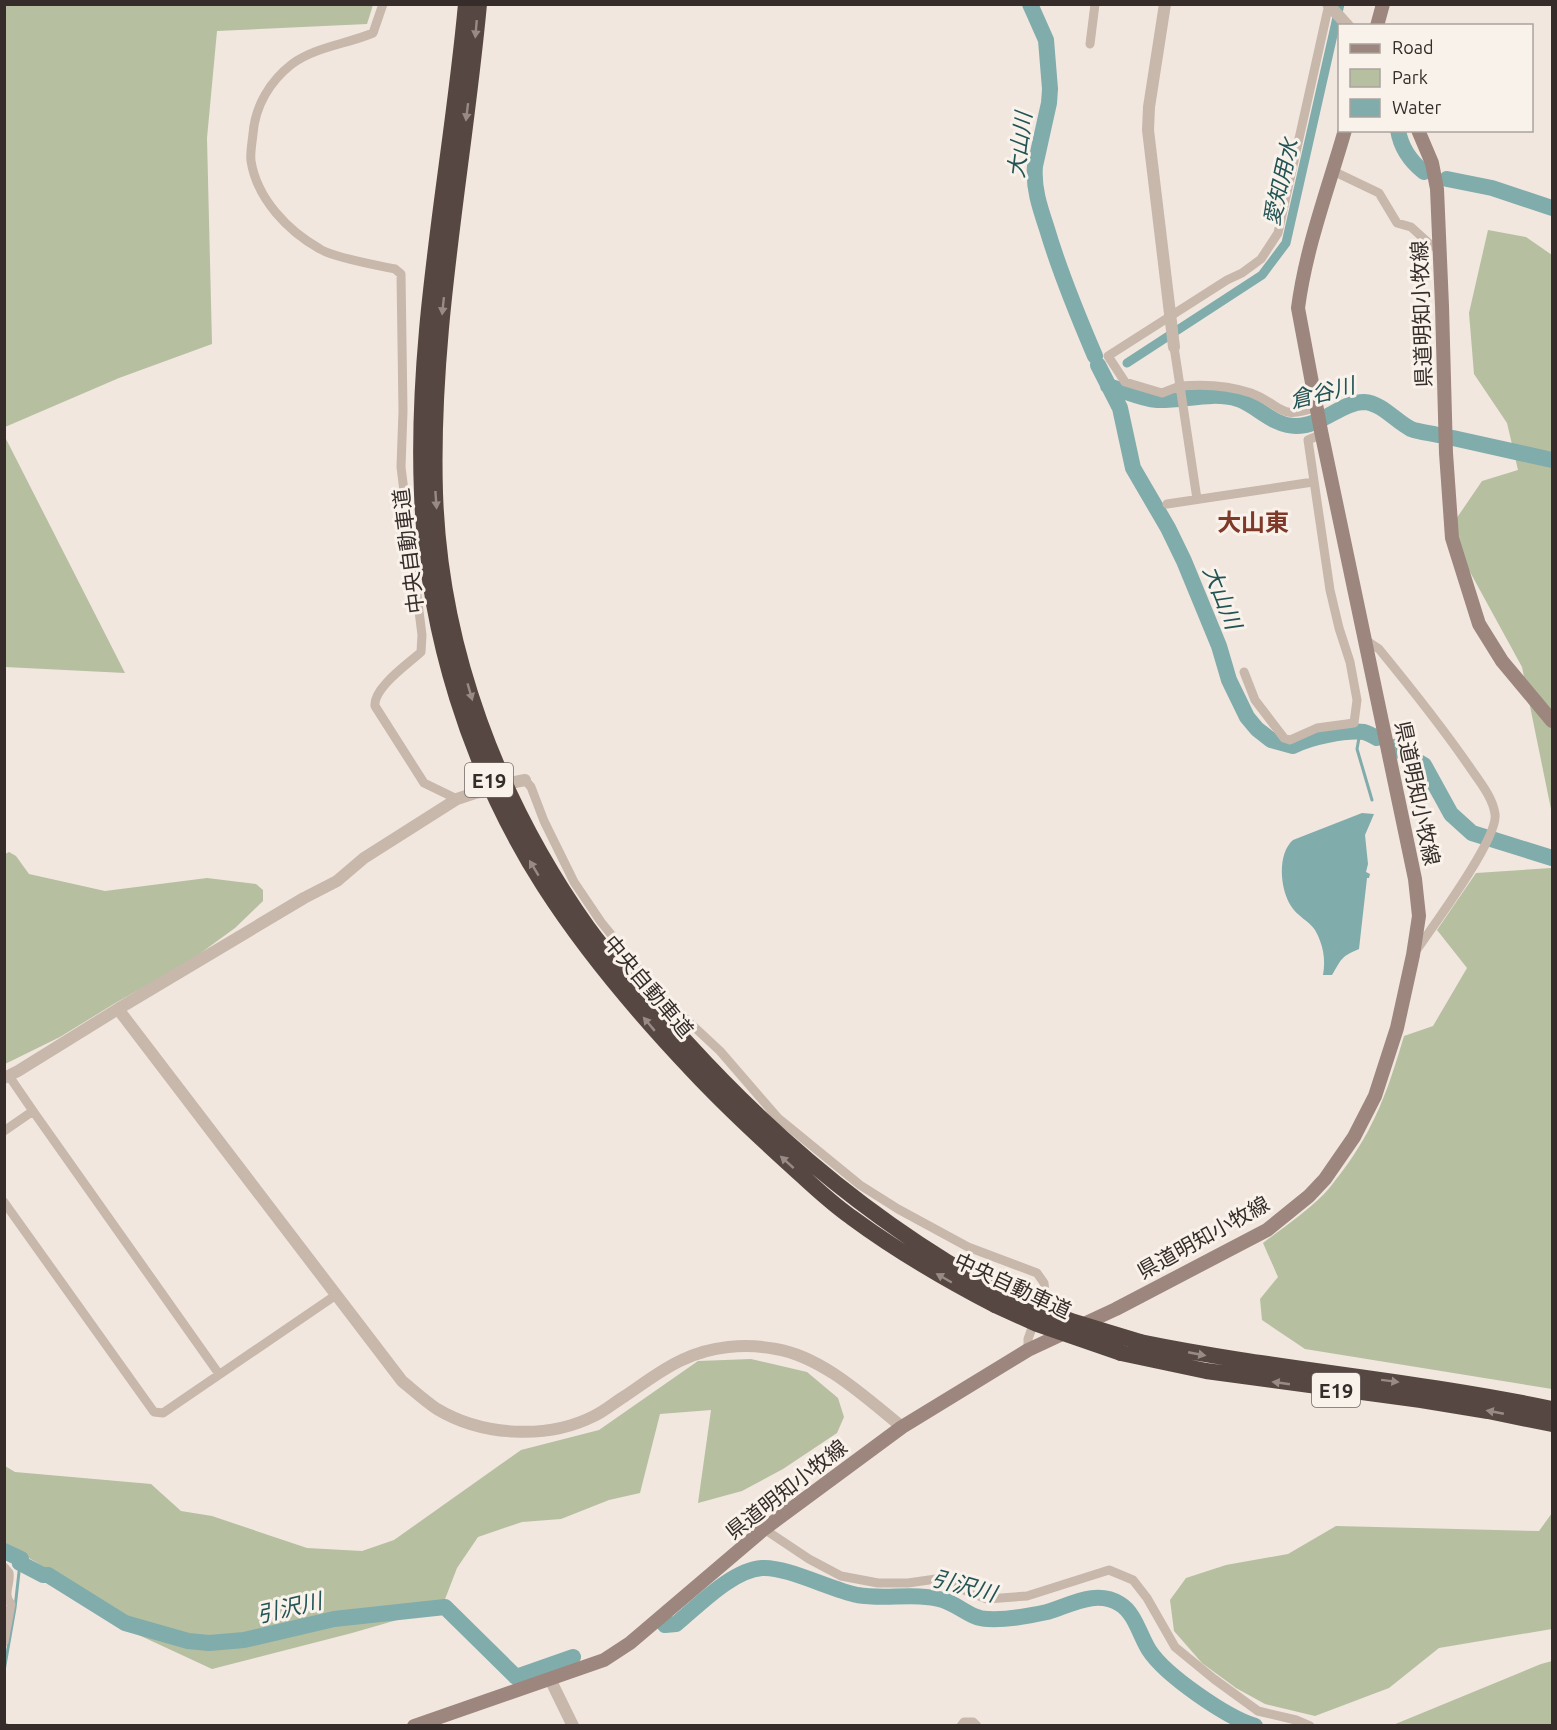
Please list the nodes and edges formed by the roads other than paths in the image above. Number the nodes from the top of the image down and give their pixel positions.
1 (383, 4) edge
2 (465, 4) edge
3 (479, 4) edge
4 (1095, 4) edge
5 (1165, 4) edge
6 (1383, 4) edge
7 (1329, 5) edge
8 (1345, 24) edge
9 (1378, 24) edge
10 (1090, 44) dead end
11 (1345, 132) edge
12 (1419, 132) edge
13 (1333, 171) junction
14 (1439, 247) junction
15 (1169, 317) junction
16 (1174, 347) joint
17 (1180, 389) junction
18 (1317, 411) junction
19 (1322, 432) junction
20 (1313, 482) junction
21 (1197, 499) junction
22 (1167, 504) dead end
23 (1364, 639) junction
24 (1244, 672) dead end
25 (1552, 721) edge
26 (520, 781) dead end
27 (472, 794) tunnel mouth
28 (457, 799) junction
29 (1413, 955) junction
30 (118, 1009) junction
31 (7, 1077) edge
32 (33, 1111) junction
33 (4, 1131) edge
34 (4, 1202) edge
35 (336, 1295) junction
36 (1028, 1350) junction
37 (219, 1374) junction
38 (1552, 1409) edge
39 (1552, 1424) edge
40 (902, 1427) junction
41 (764, 1529) junction
42 (4, 1567) edge
43 (4, 1642) edge
44 (550, 1679) junction
45 (414, 1725) edge
46 (573, 1725) edge
47 (961, 1725) edge
48 (976, 1725) edge
49 (1310, 1725) edge

1 - 28 street
39 -> 2 highway, 中央自動車道 / E19, bridge
3 -> 38 highway, 中央自動車道 / E19, bridge
4 - 10 street
5 - 15 street
6 - 9 main road
7 - 8 street
7 - 15 street
11 - 13 main road, 県道明知小牧線
12 - 14 main road, 県道明知小牧線
13 - 14 street
13 - 18 main road, 県道明知小牧線
14 - 25 main road, 県道明知小牧線
15 - 16 street
15 - 17 street
16 - 17 street
17 - 18 street
17 - 21 street
18 - 19 main road, 県道明知小牧線
19 - 20 street
19 - 23 main road, 県道明知小牧線
20 - 21 street
20 - 24 street
21 - 22 street
23 - 29 main road, 県道明知小牧線
23 - 29 street
26 - 36 street
27 - 28 street
28 - 30 street
29 - 36 main road, 県道明知小牧線
30 - 31 street
30 - 35 street
31 - 32 street
32 - 33 street
32 - 37 street
34 - 37 street
35 - 37 street
35 - 40 street
36 - 40 main road, 県道明知小牧線
40 - 41 main road, 県道明知小牧線
41 - 44 main road, 県道明知小牧線
41 - 49 street
42 - 43 street
44 - 45 main road, 県道明知小牧線
44 - 46 street
47 - 48 street

